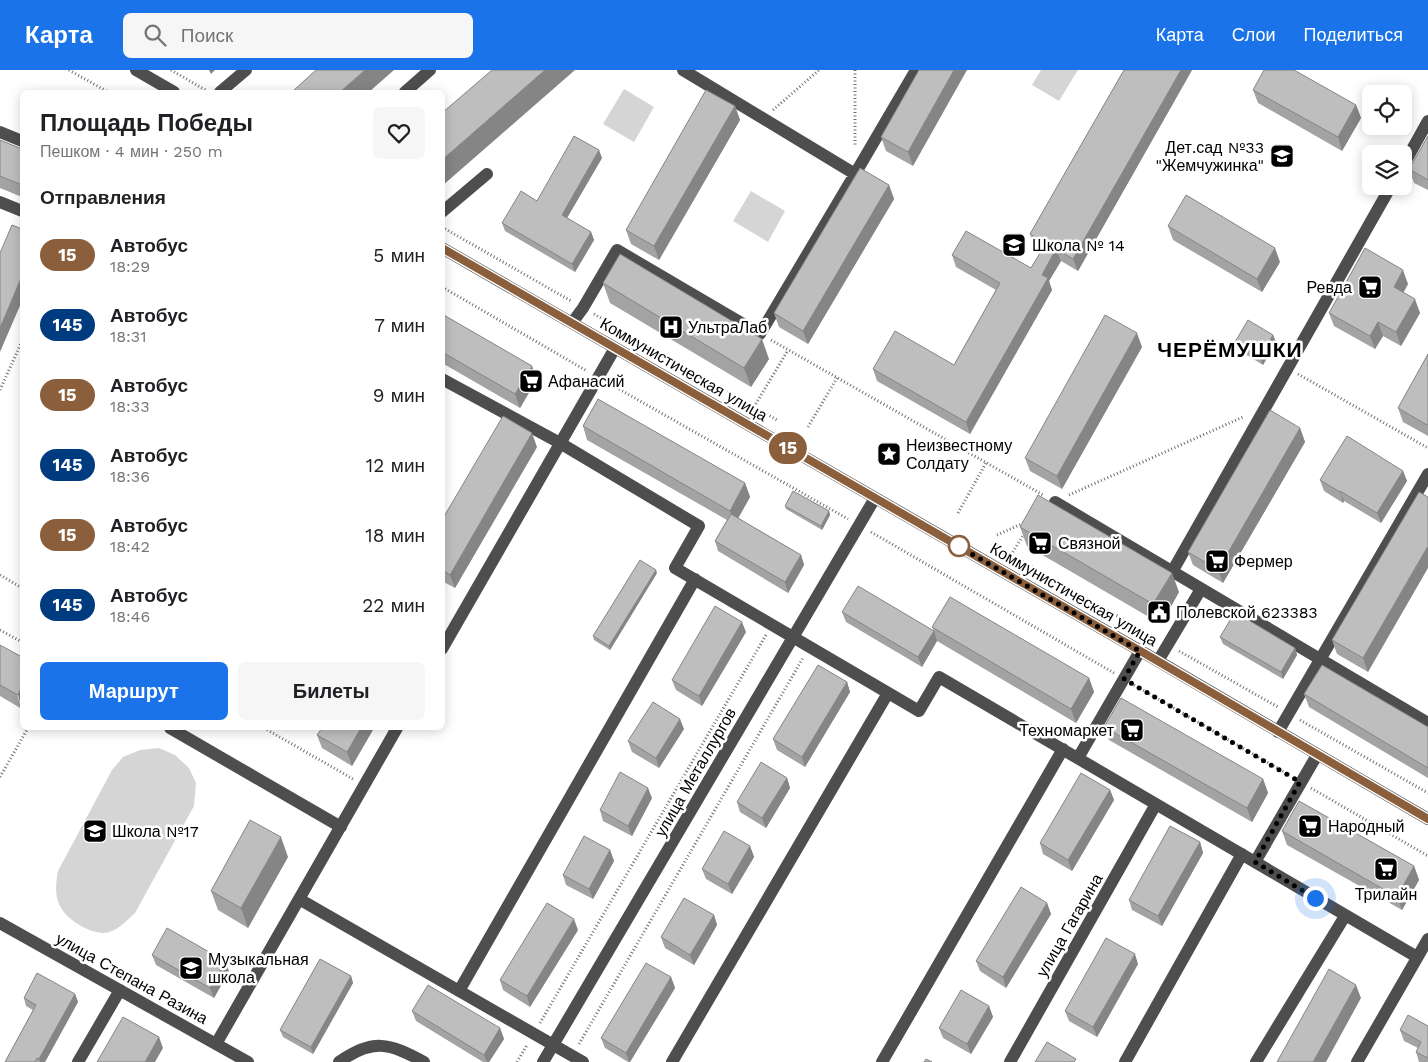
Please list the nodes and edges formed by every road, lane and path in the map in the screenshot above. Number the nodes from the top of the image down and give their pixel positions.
1 (69, 70) edge
2 (136, 70) edge
3 (171, 70) edge
4 (246, 70) edge
5 (430, 70) edge
6 (683, 70) edge
7 (819, 70) edge
8 (855, 70) edge
9 (916, 70) edge
10 (104, 90) edge
11 (171, 90) edge
12 (206, 90) edge
13 (222, 90) edge
14 (407, 90) edge
15 (763, 118) junction
16 (1428, 121) edge
17 (0, 132) edge
18 (20, 139) edge
19 (1412, 150) edge
20 (487, 174) dead end
21 (855, 174) junction
22 (1386, 195) edge
23 (1, 203) edge
24 (445, 209) edge
25 (20, 210) edge
26 (445, 229) edge
27 (445, 250) edge
28 (445, 289) edge
29 (583, 308) junction
30 (572, 323) junction
31 (760, 334) junction
32 (20, 345) edge
33 (614, 348) junction
34 (788, 350) junction
35 (1288, 368) junction
36 (598, 377) junction
37 (837, 378) junction
38 (445, 381) edge
39 (0, 390) edge
40 (1266, 406) junction
41 (754, 407) junction
42 (777, 420) dead end
43 (808, 427) dead end
44 (560, 443) junction
45 (1428, 448) edge
46 (986, 463) junction
47 (1428, 474) edge
48 (875, 498) junction
49 (1054, 502) junction
50 (958, 513) dead end
51 (1027, 521) edge
52 (859, 525) junction
53 (1030, 525) edge
54 (997, 535) dead end
55 (992, 544) dead end
56 (1011, 555) junction
57 (1172, 572) junction
58 (0, 575) edge
59 (695, 579) junction
60 (20, 587) edge
61 (1201, 589) junction
62 (772, 624) junction
63 (0, 630) edge
64 (793, 637) junction
65 (20, 641) edge
66 (445, 644) edge
67 (1169, 645) junction
68 (810, 647) junction
69 (1140, 651) junction
70 (1321, 660) junction
71 (1158, 661) junction
72 (1124, 679) junction
73 (888, 693) junction
74 (1290, 714) junction
75 (1428, 723) edge
76 (27, 730) edge
77 (173, 730) edge
78 (268, 730) edge
79 (397, 730) edge
80 (1278, 732) junction
81 (1063, 749) junction
82 (1317, 755) junction
83 (1078, 758) junction
84 (0, 777) edge
85 (1300, 782) junction
86 (364, 785) junction
87 (1428, 793) edge
88 (1156, 804) junction
89 (1428, 819) edge
90 (340, 827) junction
91 (1242, 854) junction
92 (1428, 856) edge
93 (1255, 862) junction
94 (299, 899) junction
95 (1345, 916) junction
96 (0, 922) edge
97 (1428, 939) edge
98 (1418, 957) junction
99 (120, 990) junction
100 (459, 991) junction
101 (534, 1034) junction
102 (216, 1044) junction
103 (553, 1045) junction
104 (577, 1059) edge
105 (78, 1062) edge
106 (248, 1062) edge
107 (339, 1062) edge
108 (424, 1062) edge
109 (517, 1062) edge
110 (543, 1062) edge
111 (672, 1062) edge
112 (882, 1062) edge
113 (1010, 1062) edge
114 (1125, 1062) edge
115 (1256, 1062) edge
116 (1356, 1062) edge

1 - 10 path
2 - 11 street
3 - 12 path
4 - 13 street
5 - 14 street
6 - 15 street
7 - 15 path
8 - 21 path
9 - 21 street
15 - 21 street
16 - 19 street
17 - 18 street
20 - 24 street
21 - 31 street
22 - 35 street
23 - 25 street
26 - 29 path
27 - 30 street, Коммунистическая улица
28 - 36 path
29 - 30 street
29 - 31 street
29 - 41 path
30 - 33 street, Коммунистическая улица
31 - 34 path
32 - 39 path
33 - 36 street
33 - 48 street, Коммунистическая улица
34 - 37 path
34 - 41 path
35 - 40 street
35 - 45 path
36 - 44 street
36 - 52 path
37 - 43 path
37 - 46 path
38 - 44 street
40 - 49 path
40 - 57 street
41 - 42 path
44 - 59 street
44 - 66 street
46 - 49 path
46 - 50 path
47 - 70 street
48 - 52 street, улица Металлургов
48 - 69 street, Коммунистическая улица
49 - 57 street
51 - 54 path
52 - 64 street, улица Металлургов
52 - 72 path
53 - 56 path
55 - 56 path
56 - 67 path
57 - 61 street
58 - 60 path
59 - 62 street
59 - 100 street
61 - 67 street
61 - 70 street
62 - 64 street
62 - 101 path
63 - 65 path
64 - 68 street
64 - 103 street, улица Металлургов
67 - 71 street
67 - 74 path
68 - 73 street
68 - 104 path
69 - 71 street, Коммунистическая улица
69 - 72 street
70 - 74 street
70 - 75 street
71 - 80 street, Коммунистическая улица
72 - 83 street
72 - 85 path
73 - 81 street
73 - 111 street
74 - 80 street
74 - 87 path
76 - 84 path
77 - 90 street
78 - 86 path
79 - 86 street
80 - 82 street, Коммунистическая улица
81 - 83 street
81 - 112 street
82 - 85 street
82 - 89 street, Коммунистическая улица
83 - 88 street
85 - 92 path
85 - 93 street
86 - 90 street
88 - 91 street
88 - 113 street, улица Гагарина
90 - 94 street
91 - 93 street
91 - 114 street
93 - 95 street
94 - 100 street
94 - 102 street
95 - 98 street
95 - 115 street
96 - 99 street, улица Степана Разина
97 - 98 street
98 - 116 street
99 - 102 street, улица Степана Разина
99 - 105 street
100 - 101 street
101 - 103 street
101 - 109 path
102 - 106 street, улица Степана Разина
103 - 104 street
103 - 110 street, улица Металлургов
107 - 108 street

